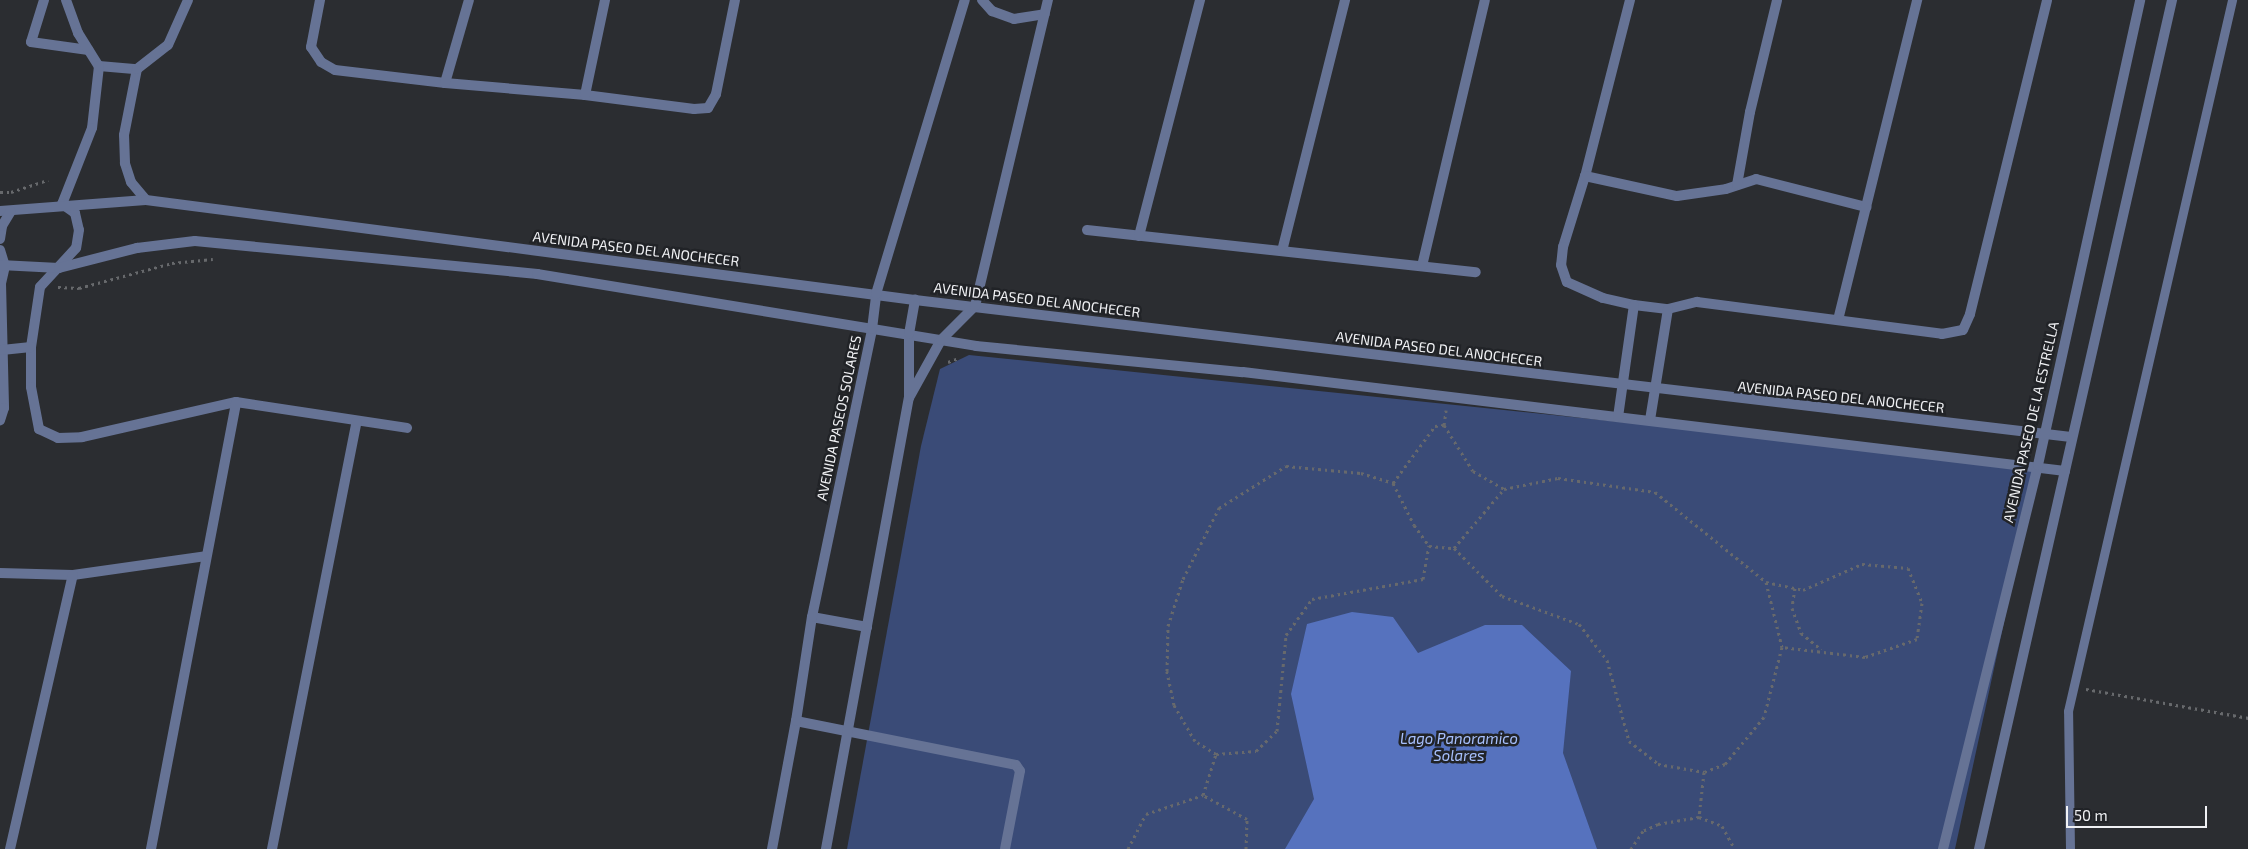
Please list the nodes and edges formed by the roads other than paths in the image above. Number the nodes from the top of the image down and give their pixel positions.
1 (44, 0) edge
2 (66, 0) edge
3 (188, 0) edge
4 (320, 0) edge
5 (469, 0) edge
6 (605, 0) edge
7 (735, 0) edge
8 (965, 0) edge
9 (982, 0) edge
10 (1048, 0) edge
11 (1200, 0) edge
12 (1345, 0) edge
13 (1485, 0) edge
14 (1630, 0) edge
15 (1777, 0) edge
16 (1917, 0) edge
17 (2047, 0) edge
18 (2140, 0) edge
19 (2172, 0) edge
20 (2232, 0) edge
21 (1045, 14) junction
22 (88, 50) junction
23 (99, 66) junction
24 (136, 69) junction
25 (445, 83) junction
26 (585, 95) junction
27 (1585, 176) junction
28 (1737, 185) junction
29 (146, 200) junction
30 (62, 204) junction
31 (1866, 207) junction
32 (0, 211) edge
33 (11, 211) junction
34 (1087, 230) dead end
35 (1139, 236) junction
36 (0, 238) edge
37 (0, 250) edge
38 (1282, 251) junction
39 (2, 266) edge
40 (1422, 266) junction
41 (59, 268) junction
42 (1476, 272) dead end
43 (876, 294) junction
44 (915, 300) junction
45 (1634, 305) junction
46 (975, 306) junction
47 (1668, 309) junction
48 (1838, 320) junction
49 (872, 329) junction
50 (909, 334) junction
51 (941, 340) junction
52 (31, 347) junction
53 (2, 350) junction
54 (1621, 386) junction
55 (1656, 390) junction
56 (909, 398) junction
57 (236, 402) junction
58 (1618, 417) junction
59 (0, 420) edge
60 (1650, 420) junction
61 (357, 421) junction
62 (407, 428) dead end
63 (2044, 433) junction
64 (2072, 437) junction
65 (2038, 465) junction
66 (2065, 471) junction
67 (206, 556) junction
68 (0, 573) edge
69 (73, 575) junction
70 (812, 616) junction
71 (867, 627) junction
72 (796, 721) junction
73 (848, 731) junction
74 (10, 849) edge
75 (151, 849) edge
76 (272, 849) edge
77 (772, 849) edge
78 (826, 849) edge
79 (1005, 849) edge
80 (1943, 849) edge
81 (1980, 849) edge
82 (2070, 849) edge

1 - 22 street
2 - 22 street
3 - 24 street
4 - 25 street
5 - 25 street
6 - 26 street
7 - 26 street
8 - 43 street, AVENIDA PASEOS SOLARES
9 - 21 street
10 - 21 street
11 - 35 street
12 - 38 street
13 - 40 street
14 - 27 street
15 - 28 street
16 - 31 street
17 - 48 street
18 - 63 street, AVENIDA PASEO DE LA ESTRELLA
19 - 64 street
20 - 82 lane
21 - 46 street
22 - 23 street
23 - 24 street
23 - 30 street
24 - 29 street
25 - 26 street
27 - 28 street
27 - 45 street
28 - 31 street
29 - 30 street, AVENIDA PASEO DEL ANOCHECER
29 - 43 street, AVENIDA PASEO DEL ANOCHECER
30 - 33 street, AVENIDA PASEO DEL ANOCHECER
30 - 41 street
31 - 48 street
32 - 33 street, AVENIDA PASEO DEL ANOCHECER
33 - 36 street
34 - 35 street
35 - 38 street
37 - 39 street
38 - 40 street
39 - 41 street
39 - 53 street
40 - 42 street
41 - 49 street
41 - 52 street
43 - 44 street, AVENIDA PASEO DEL ANOCHECER
43 - 49 street, AVENIDA PASEOS SOLARES
44 - 46 street, AVENIDA PASEO DEL ANOCHECER
44 - 50 street
45 - 47 street
45 - 54 street
46 - 51 street
46 - 54 street, AVENIDA PASEO DEL ANOCHECER
47 - 48 street
47 - 55 street
49 - 50 street
49 - 70 street, AVENIDA PASEOS SOLARES
50 - 51 street
50 - 56 street
51 - 56 street
51 - 58 street
52 - 53 street
52 - 57 street
53 - 59 street
54 - 55 street, AVENIDA PASEO DEL ANOCHECER
54 - 58 street
55 - 60 street
55 - 63 street, AVENIDA PASEO DEL ANOCHECER
56 - 71 street
57 - 61 street
57 - 67 street
58 - 60 street
60 - 65 street
61 - 62 street
61 - 76 street
63 - 64 street, AVENIDA PASEO DEL ANOCHECER
63 - 65 street, AVENIDA PASEO DE LA ESTRELLA
64 - 66 street
65 - 66 street
65 - 80 street, AVENIDA PASEO DE LA ESTRELLA
66 - 81 street
67 - 69 street
67 - 75 street
68 - 69 street
69 - 74 street
70 - 71 street
70 - 72 street, AVENIDA PASEOS SOLARES
71 - 73 street
72 - 73 street
72 - 77 street, AVENIDA PASEOS SOLARES
73 - 78 street
73 - 79 street

